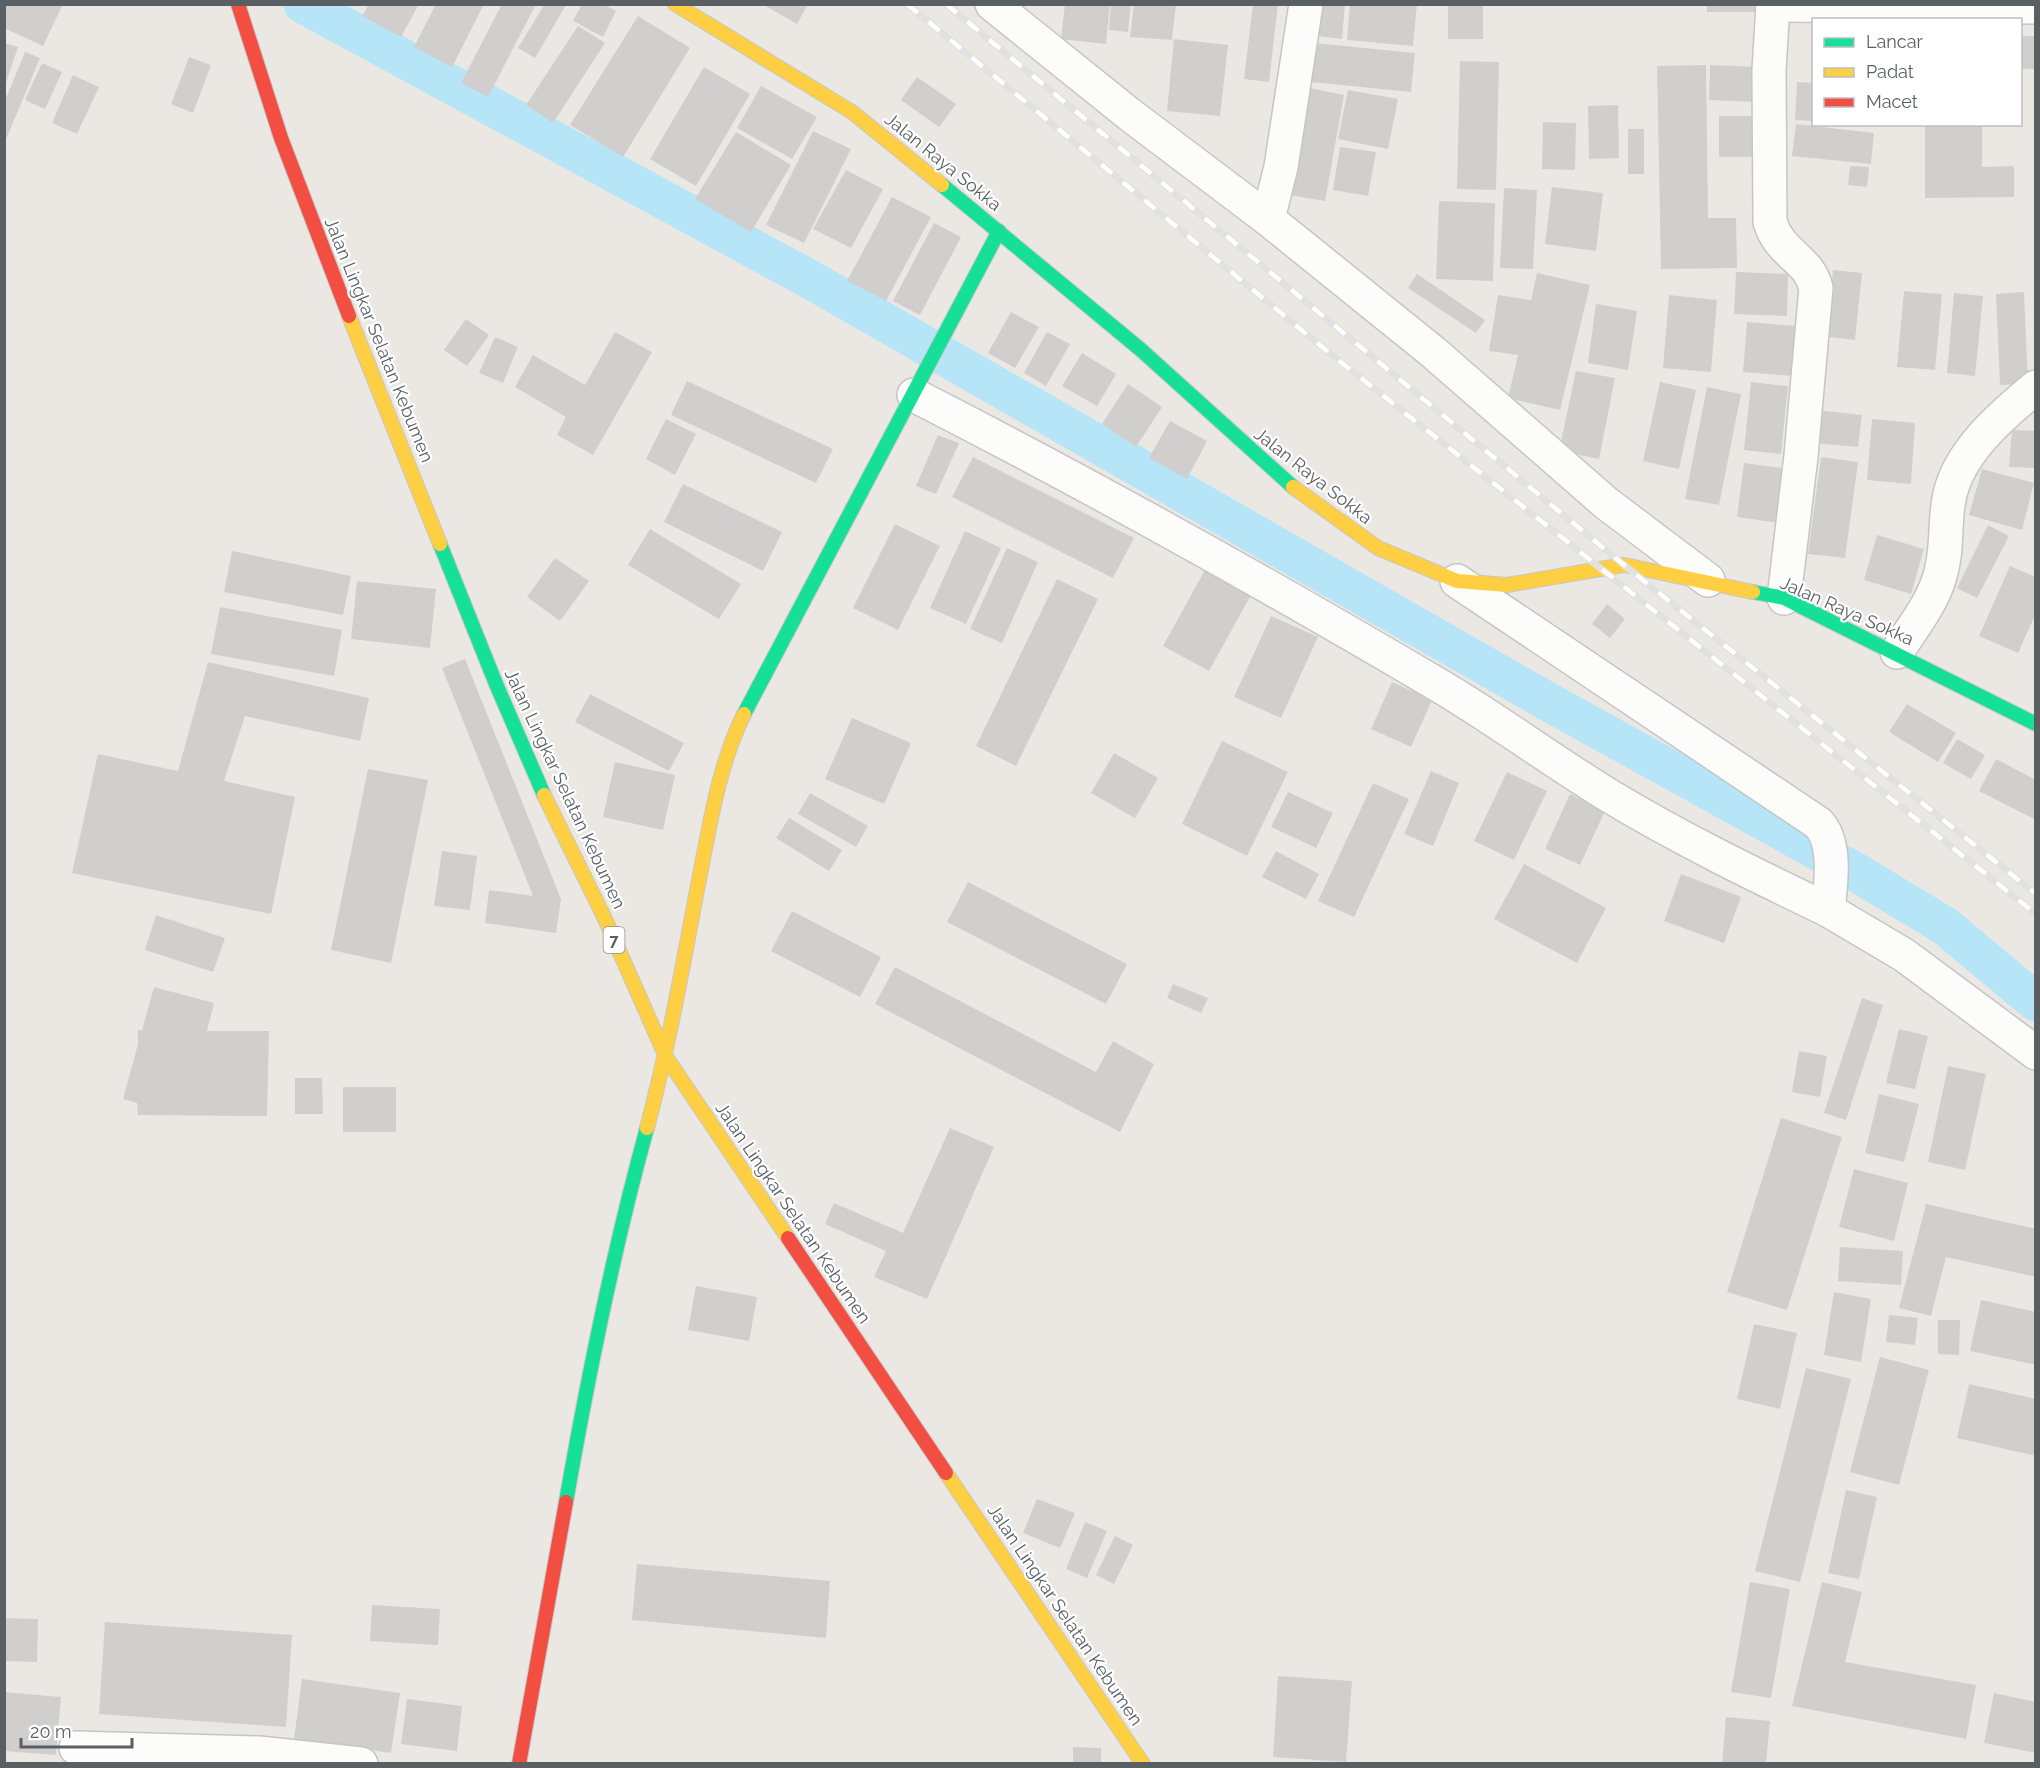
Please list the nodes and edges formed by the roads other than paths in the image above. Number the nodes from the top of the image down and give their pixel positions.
1 (238, 4) edge
2 (675, 4) edge
3 (992, 4) edge
4 (1306, 4) edge
5 (1773, 5) edge
6 (2017, 6) edge
7 (1268, 219) junction
8 (999, 231) junction
9 (2036, 387) edge
10 (914, 395) junction
11 (1708, 580) junction
12 (1457, 581) junction
13 (1784, 598) junction
14 (1897, 652) junction
15 (2036, 724) edge
16 (1829, 899) junction
17 (2036, 1053) edge
18 (666, 1057) junction
19 (76, 1748) dead end
20 (361, 1764) edge
21 (519, 1764) edge
22 (1143, 1764) edge

1 - 18 main road, Jalan Lingkar Selatan Kebumen / 7
2 - 8 main road, Jalan Raya Sokka
3 - 7 street
4 - 7 street
5 - 6 street
5 - 13 street
7 - 11 street
8 - 10 main road
8 - 12 main road, Jalan Raya Sokka
9 - 14 street
10 - 16 street
10 - 18 main road
11 - 12 main road, Jalan Raya Sokka
11 - 13 main road, Jalan Raya Sokka
12 - 16 street
13 - 14 main road, Jalan Raya Sokka
14 - 15 main road, Jalan Raya Sokka
16 - 17 street
18 - 21 main road
18 - 22 main road, Jalan Lingkar Selatan Kebumen / 7
19 - 20 street

